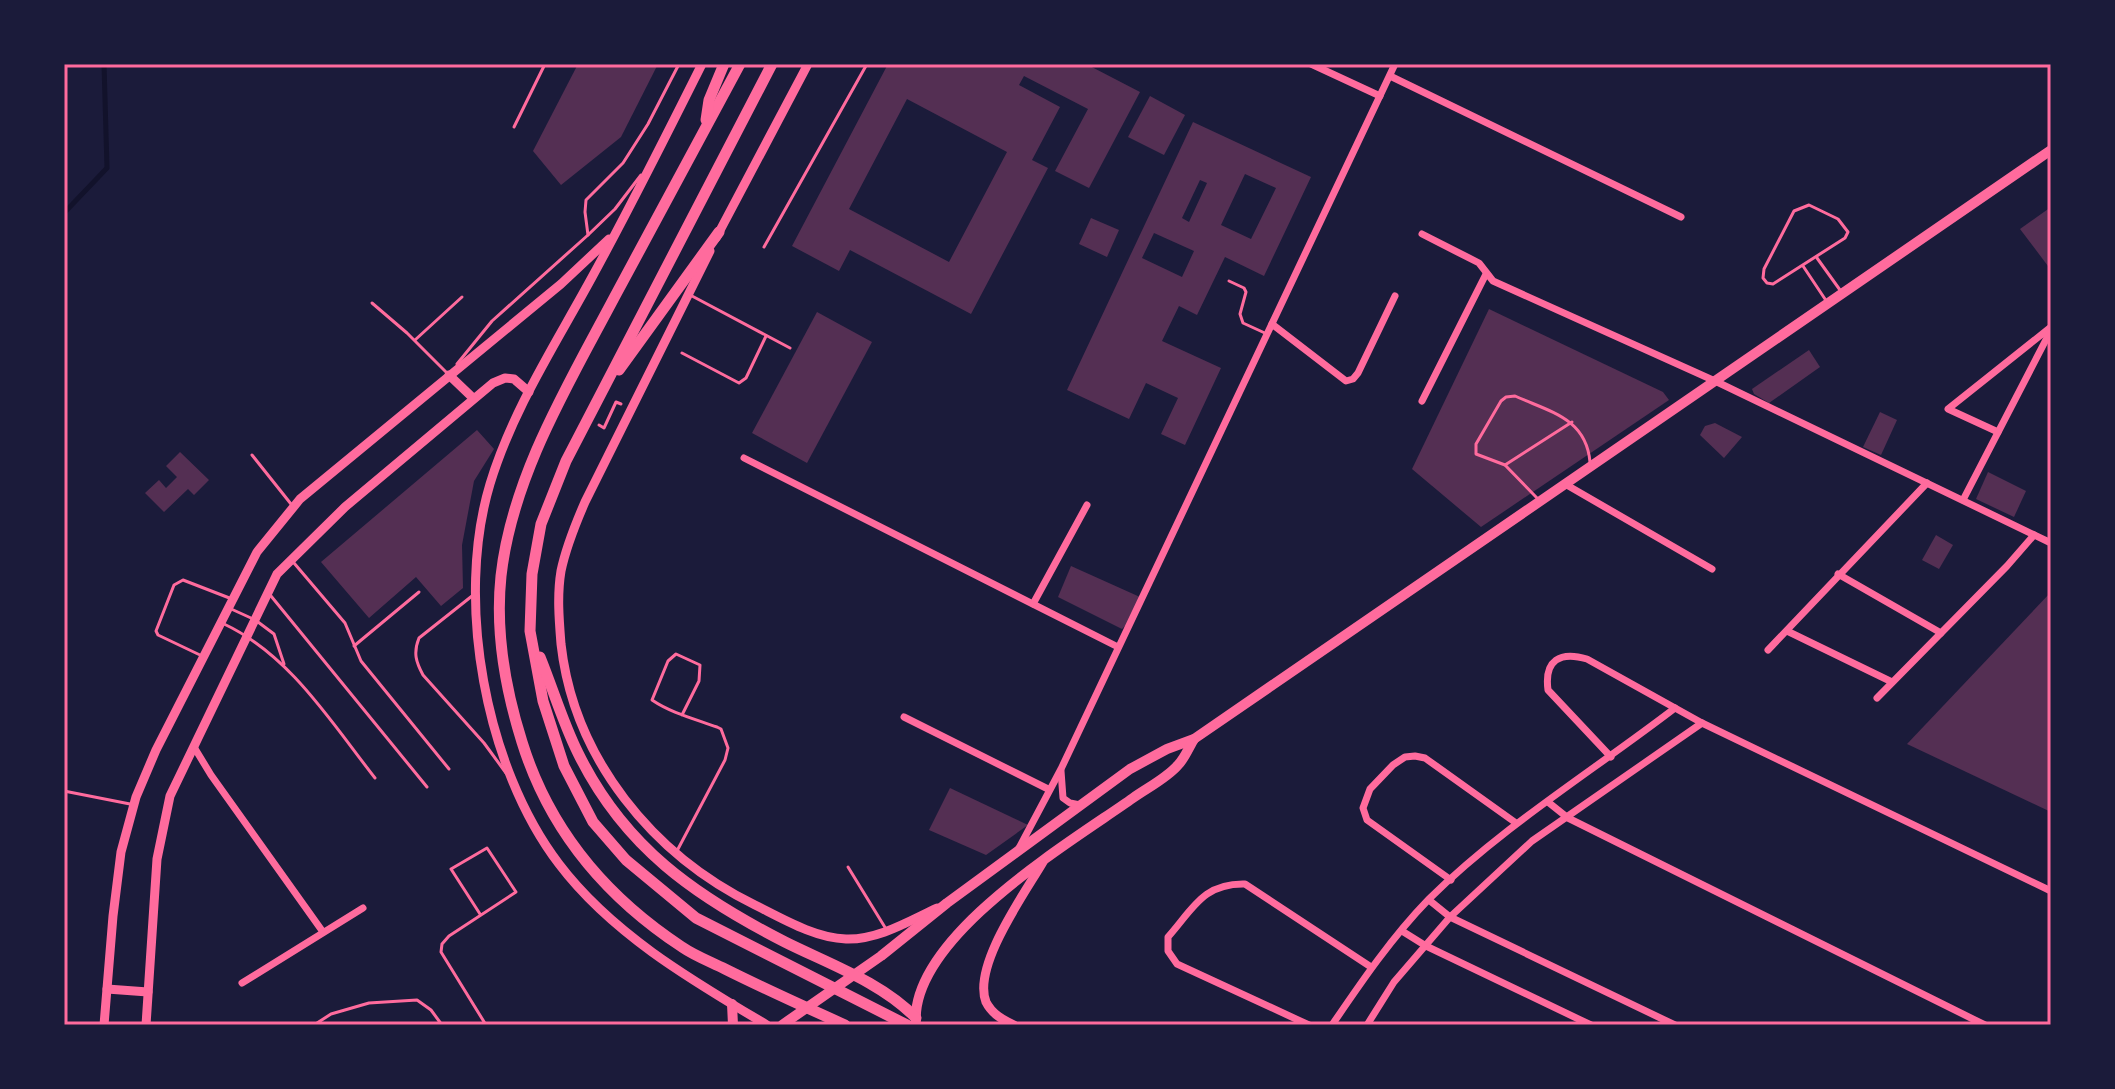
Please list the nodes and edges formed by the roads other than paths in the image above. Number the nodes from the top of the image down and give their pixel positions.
1 (545, 64) edge
2 (679, 64) edge
3 (702, 64) edge
4 (724, 64) edge
5 (740, 64) edge
6 (772, 64) edge
7 (808, 64) edge
8 (867, 64) edge
9 (1311, 64) edge
10 (1395, 64) edge
11 (1390, 76) junction
12 (1380, 96) junction
13 (514, 127) dead end
14 (704, 132) junction
15 (2051, 150) edge
16 (654, 160) junction
17 (1681, 217) dead end
18 (618, 231) junction
19 (719, 232) junction
20 (1422, 234) dead end
21 (588, 235) junction
22 (764, 247) dead end
23 (1817, 258) junction
24 (1803, 266) junction
25 (1486, 274) junction
26 (1229, 281) dead end
27 (1842, 293) junction
28 (689, 294) junction
29 (1395, 296) dead end
30 (462, 297) dead end
31 (372, 303) dead end
32 (1828, 303) junction
33 (1272, 324) junction
34 (2051, 328) edge
35 (1267, 334) junction
36 (766, 336) junction
37 (415, 340) junction
38 (790, 348) dead end
39 (682, 353) dead end
40 (449, 375) junction
41 (1715, 381) junction
42 (529, 392) junction
43 (473, 398) junction
44 (598, 399) junction
45 (1422, 401) dead end
46 (1572, 422) junction
47 (1998, 432) junction
48 (252, 455) dead end
49 (744, 458) dead end
50 (1505, 465) junction
51 (1590, 467) junction
52 (1927, 483) junction
53 (1565, 484) junction
54 (1963, 500) junction
55 (1540, 501) junction
56 (1087, 505) dead end
57 (293, 507) junction
58 (2034, 535) junction
59 (2051, 543) edge
60 (291, 560) junction
61 (1712, 569) dead end
62 (1838, 574) junction
63 (419, 592) dead end
64 (268, 593) junction
65 (476, 594) junction
66 (230, 604) junction
67 (1033, 604) junction
68 (255, 620) junction
69 (220, 622) junction
70 (530, 631) junction
71 (1787, 631) junction
72 (1941, 633) junction
73 (248, 635) junction
74 (354, 646) junction
75 (1118, 647) junction
76 (1768, 650) dead end
77 (203, 657) junction
78 (284, 664) junction
79 (1892, 682) junction
80 (1877, 698) dead end
81 (1675, 708) junction
82 (682, 715) junction
83 (904, 717) dead end
84 (1702, 723) junction
85 (1194, 739) junction
86 (194, 747) junction
87 (1611, 757) junction
88 (449, 769) dead end
89 (1061, 769) junction
90 (375, 778) dead end
91 (513, 783) junction
92 (427, 787) dead end
93 (1048, 789) junction
94 (64, 791) edge
95 (1548, 802) junction
96 (134, 805) junction
97 (1080, 805) junction
98 (1568, 818) junction
99 (1516, 823) junction
100 (1017, 851) junction
101 (676, 853) junction
102 (1043, 862) junction
103 (848, 867) dead end
104 (1451, 880) junction
105 (2051, 891) edge
106 (1429, 900) junction
107 (947, 903) junction
108 (363, 908) dead end
109 (480, 914) junction
110 (1450, 917) junction
111 (887, 930) junction
112 (1402, 931) junction
113 (323, 932) junction
114 (1426, 946) junction
115 (1371, 967) junction
116 (242, 983) dead end
117 (107, 989) junction
118 (148, 992) junction
119 (732, 1004) junction
120 (913, 1023) edge
121 (784, 1024) edge
122 (104, 1025) edge
123 (146, 1025) edge
124 (314, 1025) edge
125 (442, 1025) edge
126 (486, 1025) edge
127 (733, 1025) edge
128 (767, 1025) edge
129 (845, 1025) edge
130 (1014, 1025) edge
131 (1309, 1025) edge
132 (1332, 1025) edge
133 (1367, 1025) edge
134 (1591, 1025) edge
135 (1675, 1025) edge
136 (1985, 1025) edge

1 - 13 lane
2 - 21 lane
3 - 16 street
4 - 14 highway
5 - 14 highway
6 - 44 highway
7 - 19 street
8 - 22 lane
9 - 12 street
10 - 11 street
11 - 12 street
11 - 17 street
12 - 33 street
14 - 129 highway
15 - 27 main road
16 - 18 street
16 - 21 lane
18 - 40 street
18 - 42 street
19 - 28 street
19 - 44 highway
20 - 25 street
21 - 40 lane
23 - 24 lane
23 - 24 lane
23 - 27 lane
24 - 32 lane
25 - 41 street
25 - 45 street
26 - 35 lane
27 - 32 main road
28 - 36 lane
28 - 101 street
29 - 33 street
30 - 37 lane
31 - 37 lane
32 - 41 main road
33 - 35 street
34 - 47 street
34 - 47 street
35 - 75 street
36 - 38 lane
36 - 39 lane
37 - 40 lane
40 - 43 street
40 - 57 street
41 - 51 main road
41 - 52 street
42 - 43 street
42 - 65 street
43 - 60 street
44 - 70 highway
46 - 50 lane
46 - 50 lane
46 - 51 lane
47 - 54 street
48 - 57 lane
49 - 67 street
50 - 55 lane
51 - 53 main road
52 - 54 street
52 - 62 street
53 - 55 main road
53 - 61 street
54 - 58 street
55 - 85 main road
56 - 67 street
57 - 66 street
58 - 59 street
58 - 72 street
60 - 64 street
60 - 74 lane
62 - 71 street
62 - 72 street
63 - 74 lane
64 - 68 street
64 - 92 lane
65 - 91 street
65 - 91 lane
66 - 68 lane
66 - 69 street
66 - 77 lane
67 - 75 street
68 - 73 street
68 - 78 lane
69 - 73 lane
69 - 77 street
70 - 120 highway
70 - 120 highway
71 - 76 street
71 - 79 street
72 - 79 street
73 - 78 lane
73 - 86 street
74 - 88 lane
75 - 89 street
77 - 96 street
78 - 90 lane
79 - 80 street
81 - 84 street
81 - 87 street
81 - 87 street
82 - 82 lane
82 - 101 lane
83 - 93 street
84 - 98 street
84 - 105 street
85 - 97 main road
85 - 102 main road
86 - 113 street
86 - 118 street
87 - 95 street
89 - 93 street
89 - 97 street
91 - 119 street
93 - 100 street
94 - 96 lane
95 - 98 street
95 - 99 street
96 - 117 street
97 - 100 main road
98 - 110 street
98 - 136 street
99 - 104 street
99 - 104 street
100 - 107 main road
101 - 111 street
102 - 120 main road
102 - 130 street
103 - 111 lane
104 - 106 street
106 - 110 street
106 - 112 street
107 - 111 street
107 - 121 main road
108 - 113 street
109 - 109 lane
109 - 126 lane
110 - 114 street
110 - 135 street
112 - 114 street
112 - 115 street
113 - 116 street
114 - 133 street
114 - 134 street
115 - 131 street
115 - 132 street
117 - 118 street
117 - 122 street
118 - 123 street
119 - 127 main road
119 - 128 street
124 - 125 lane

